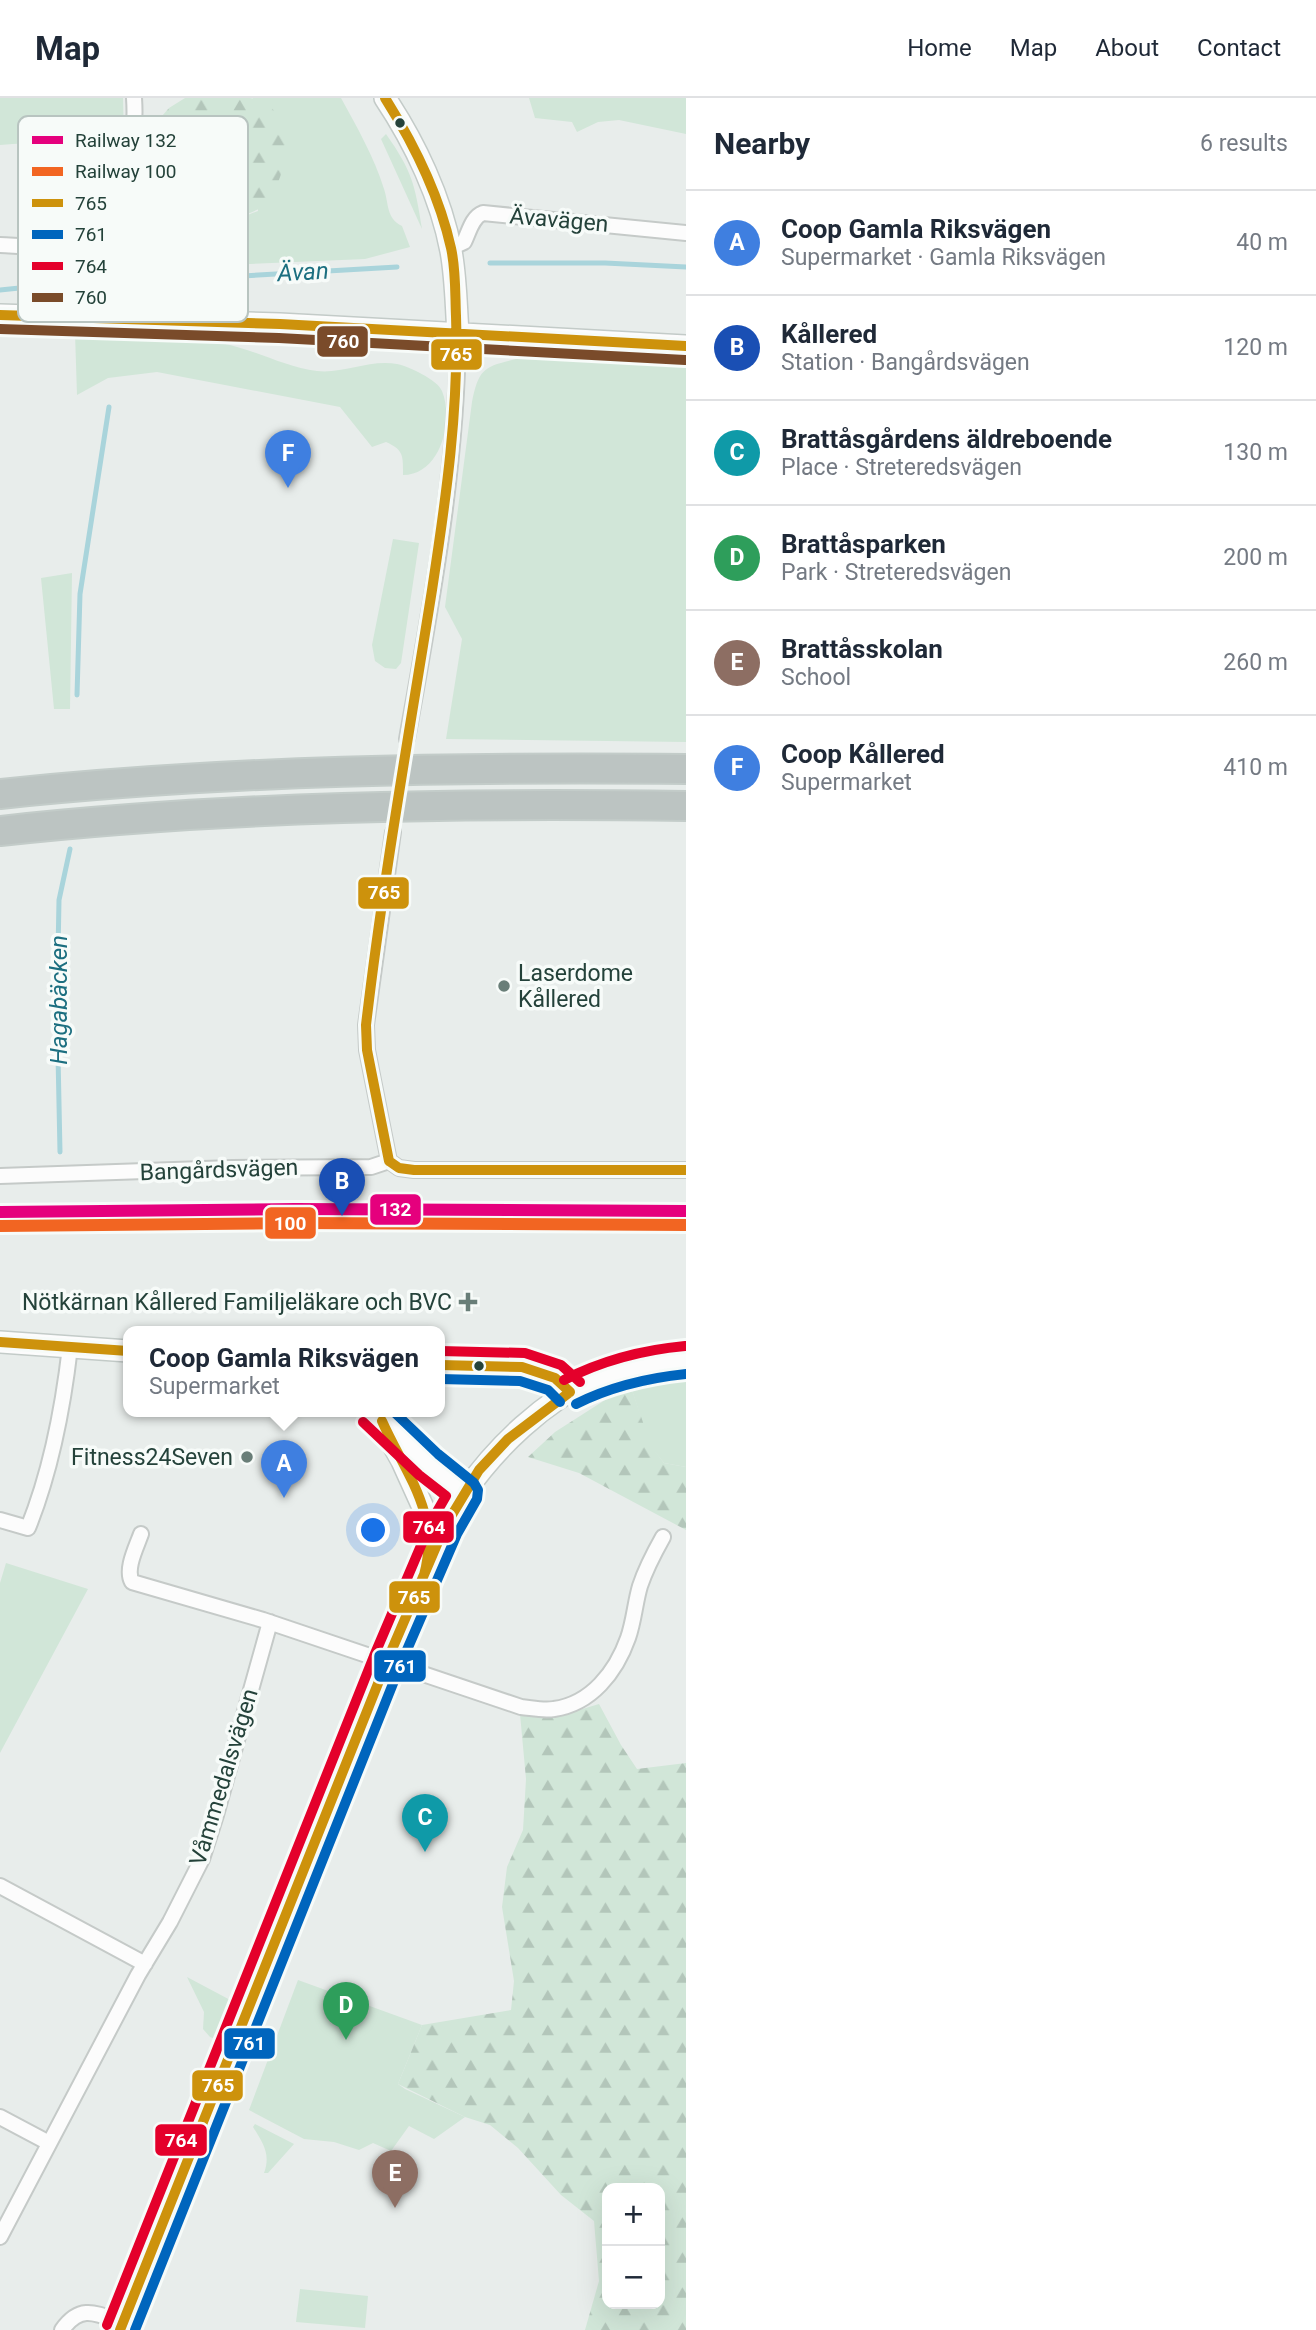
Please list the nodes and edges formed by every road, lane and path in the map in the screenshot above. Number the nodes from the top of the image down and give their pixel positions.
1 (134, 98) edge
2 (385, 98) edge
3 (133, 116) edge
4 (686, 233) edge
5 (0, 246) edge
6 (18, 246) edge
7 (451, 248) junction
8 (0, 314) edge
9 (18, 315) edge
10 (204, 322) edge
11 (458, 332) junction
12 (686, 346) edge
13 (407, 739) tunnel mouth
14 (686, 769) edge
15 (0, 794) edge
16 (686, 806) edge
17 (0, 831) edge
18 (393, 832) tunnel mouth
19 (389, 1161) junction
20 (686, 1170) edge
21 (0, 1176) edge
22 (0, 1342) edge
23 (70, 1347) junction
24 (123, 1351) edge
25 (686, 1360) edge
26 (377, 1417) edge
27 (464, 1493) junction
28 (0, 1520) edge
29 (141, 1534) dead end
30 (663, 1537) dead end
31 (431, 1559) junction
32 (270, 1622) junction
33 (387, 1661) junction
34 (0, 1886) edge
35 (145, 1964) junction
36 (0, 2117) edge
37 (49, 2143) junction
38 (0, 2237) edge
39 (121, 2327) edge
40 (62, 2330) edge

1 - 3 street
2 - 7 street
4 - 7 street, Ävavägen
5 - 6 street
7 - 11 street
8 - 9 street
10 - 11 street
11 - 12 street
11 - 13 street
14 - 15 highway
16 - 17 highway
18 - 19 street
19 - 20 street, Bangårdsvägen
19 - 21 street, Bangårdsvägen
22 - 23 street
23 - 24 street
23 - 28 street
25 - 27 street
26 - 27 street
26 - 31 street
27 - 31 street
29 - 32 street
30 - 33 street
31 - 33 street
32 - 33 street
32 - 35 street, Våmmedalsvägen
33 - 39 street
34 - 35 street
35 - 37 street, Våmmedalsvägen
36 - 37 street
37 - 38 street, Våmmedalsvägen
39 - 40 street

